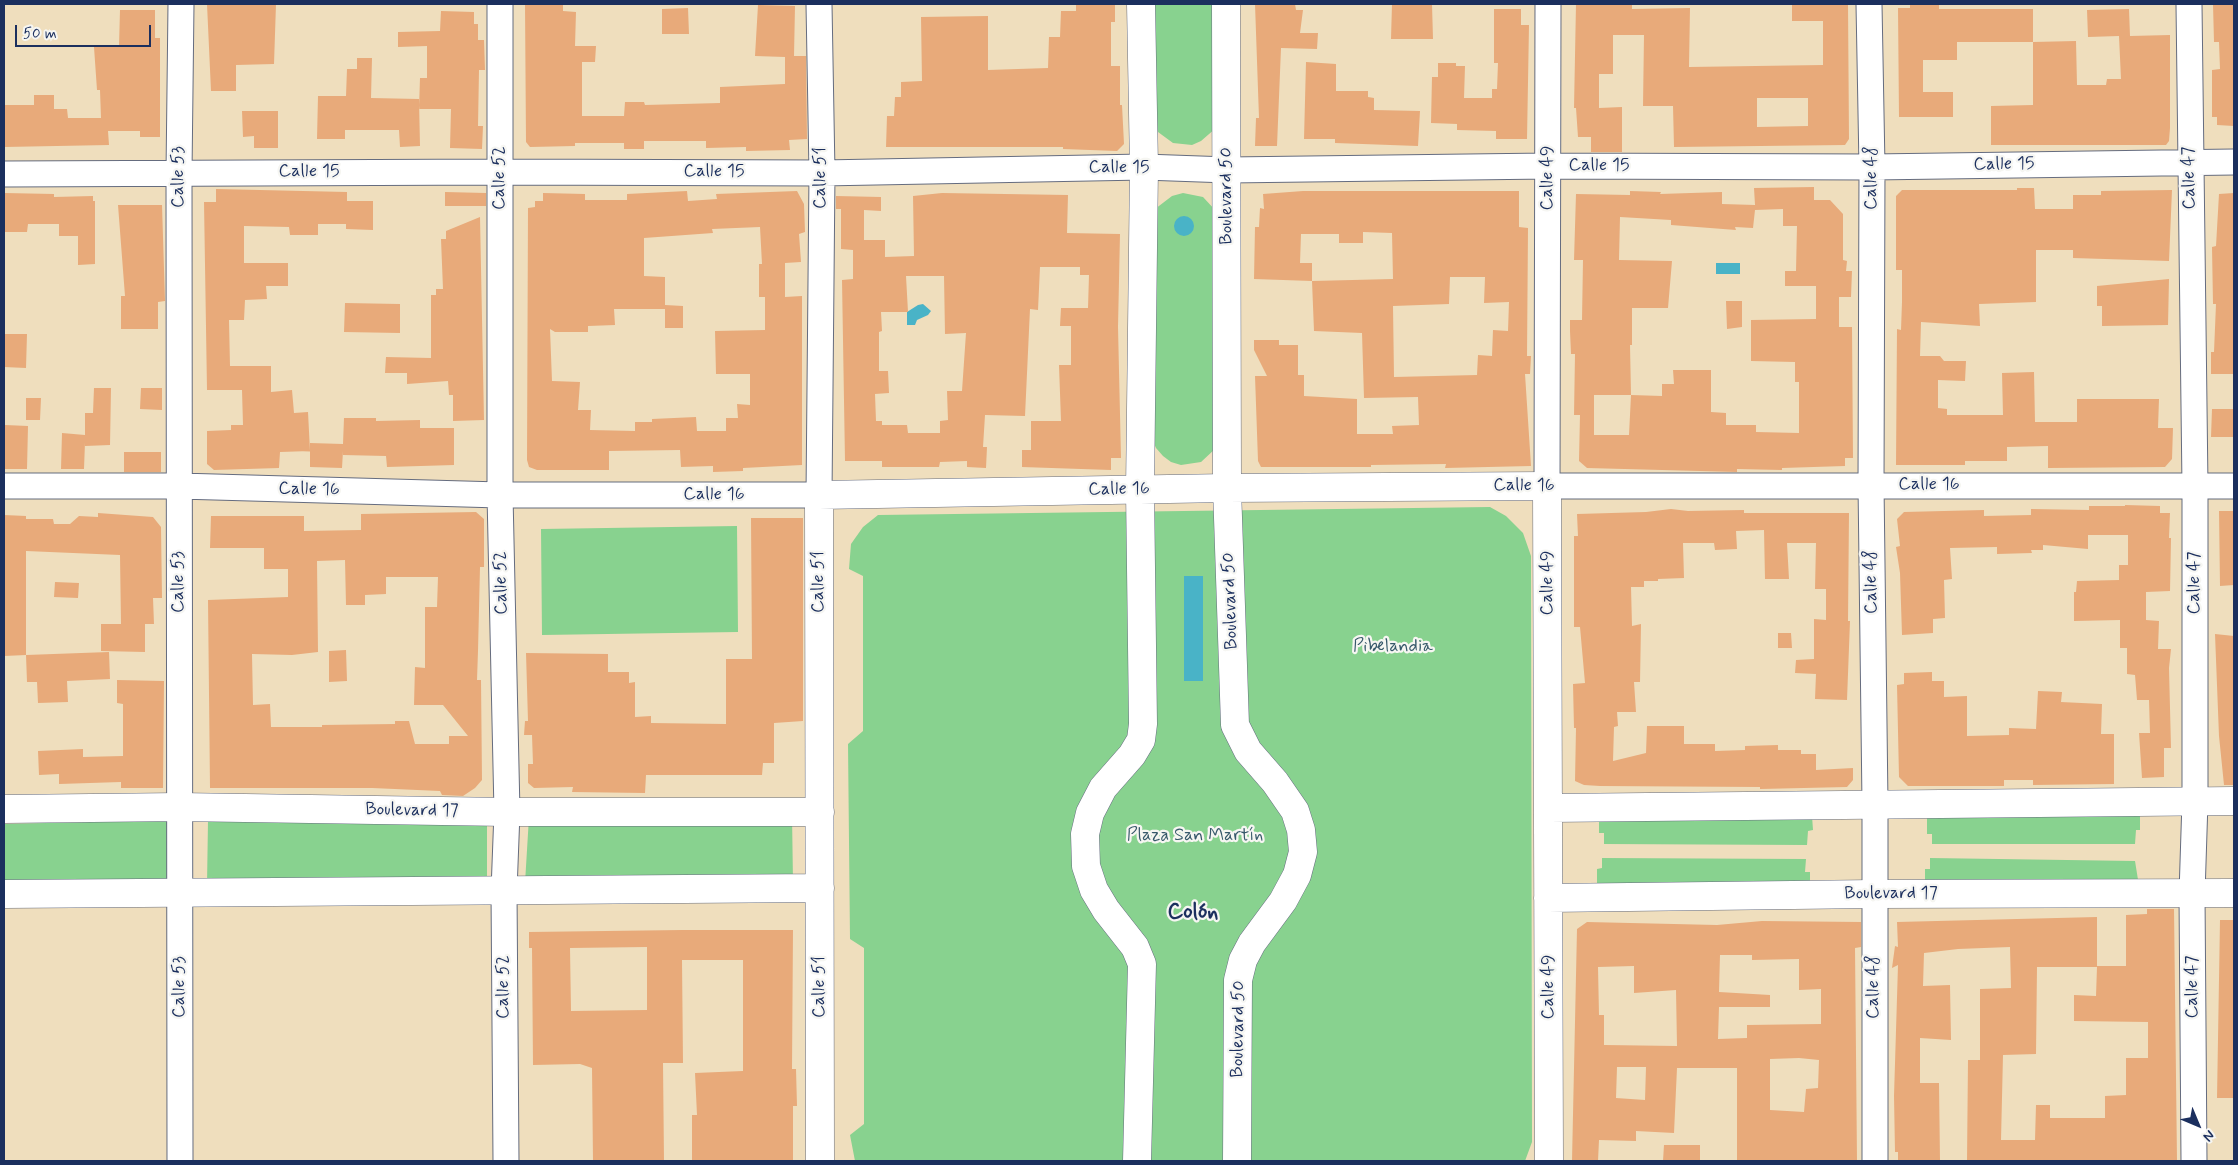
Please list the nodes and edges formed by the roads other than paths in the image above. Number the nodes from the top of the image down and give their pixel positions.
1 (181, 4) edge
2 (500, 4) edge
3 (819, 4) edge
4 (1141, 4) edge
5 (1226, 4) edge
6 (1548, 4) edge
7 (1870, 4) edge
8 (2189, 4) edge
9 (2190, 162) junction
10 (2234, 162) edge
11 (1548, 166) junction
12 (1144, 167) junction
13 (1872, 167) junction
14 (1228, 170) junction
15 (500, 172) junction
16 (179, 173) junction
17 (822, 173) junction
18 (4, 174) edge
19 (1870, 484) junction
20 (4, 486) edge
21 (179, 486) junction
22 (1547, 486) junction
23 (2195, 486) junction
24 (2234, 486) edge
25 (1227, 488) junction
26 (1140, 490) junction
27 (500, 495) junction
28 (818, 495) junction
29 (2234, 800) edge
30 (2196, 801) junction
31 (1875, 804) junction
32 (179, 808) junction
33 (1550, 808) junction
34 (4, 809) edge
35 (506, 812) junction
36 (820, 812) junction
37 (820, 888) junction
38 (504, 891) junction
39 (180, 893) junction
40 (2234, 893) edge
41 (4, 894) edge
42 (1874, 894) junction
43 (2192, 894) junction
44 (1548, 898) junction
45 (180, 1161) edge
46 (506, 1161) edge
47 (820, 1161) edge
48 (1137, 1161) edge
49 (1237, 1161) edge
50 (1549, 1161) edge
51 (1875, 1161) edge
52 (2194, 1161) edge

1 - 16 street, Calle 53
2 - 15 street, Calle 52
3 - 17 street, Calle 51
4 - 12 main road
5 - 14 main road, Boulevard 50
6 - 11 street, Calle 49
7 - 13 street, Calle 48
8 - 9 street, Calle 47
9 - 10 street, Calle 15
9 - 13 street, Calle 15
9 - 23 street, Calle 47
11 - 13 street, Calle 15
11 - 14 street, Calle 15
11 - 22 street, Calle 49
12 - 14 street, Calle 15
12 - 17 street, Calle 15
12 - 26 main road
13 - 19 street, Calle 48
14 - 25 main road, Boulevard 50
15 - 16 street, Calle 15
15 - 17 street, Calle 15
15 - 27 street, Calle 52
16 - 18 street, Calle 15
16 - 21 street, Calle 53
17 - 28 street, Calle 51
19 - 22 street, Calle 16
19 - 23 street, Calle 16
19 - 31 street, Calle 48
20 - 21 street, Calle 16
21 - 27 street, Calle 16
21 - 32 street, Calle 53
22 - 25 main road, Calle 16
22 - 33 main road, Calle 49
23 - 24 street, Calle 16
23 - 30 street, Calle 47
25 - 26 main road, Calle 16
25 - 49 main road, Boulevard 50
26 - 28 main road, Calle 16
26 - 48 main road
27 - 28 street, Calle 16
27 - 35 street, Calle 52
28 - 36 main road, Calle 51
29 - 30 main road
30 - 31 main road
30 - 43 street, Calle 47
31 - 33 main road
31 - 42 street, Calle 48
32 - 34 main road, Boulevard 17
32 - 35 main road, Boulevard 17
32 - 39 street, Calle 53
33 - 44 main road, Calle 49
35 - 36 main road, Boulevard 17
35 - 38 street, Calle 52
36 - 37 main road, Calle 51
37 - 38 main road
37 - 47 main road, Calle 51
38 - 39 main road
38 - 46 street, Calle 52
39 - 41 main road
39 - 45 street, Calle 53
40 - 43 main road, Boulevard 17
42 - 43 main road, Boulevard 17
42 - 44 main road, Boulevard 17
42 - 51 street, Calle 48
43 - 52 street, Calle 47
44 - 50 main road, Calle 49

